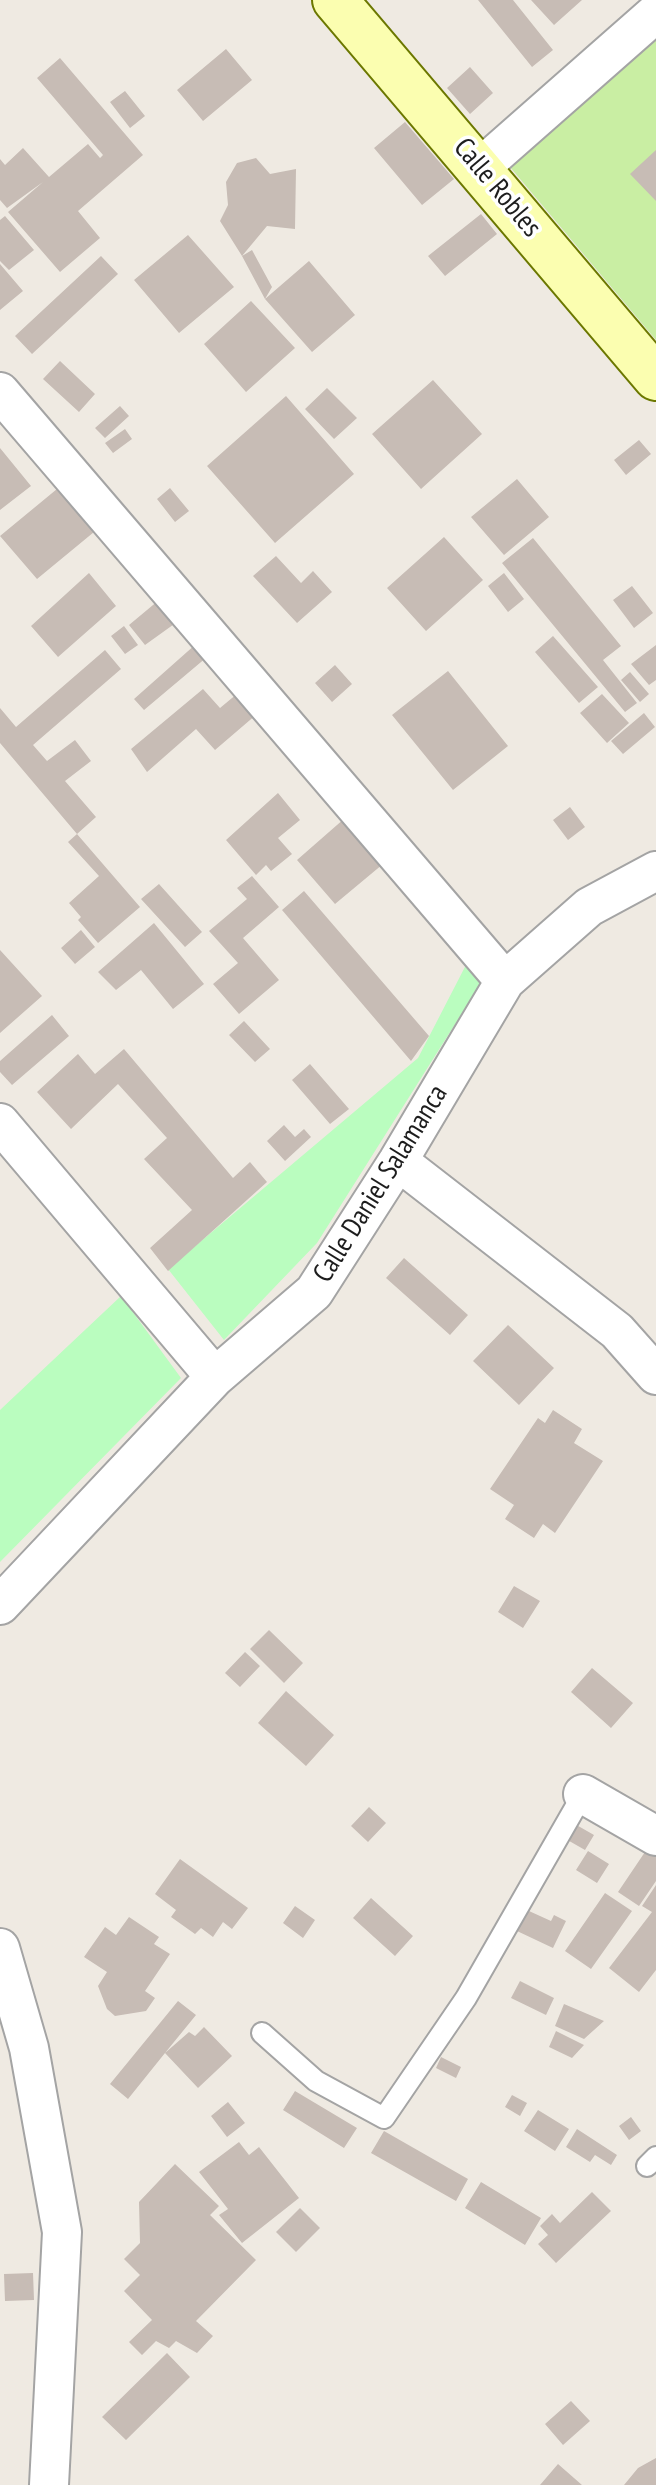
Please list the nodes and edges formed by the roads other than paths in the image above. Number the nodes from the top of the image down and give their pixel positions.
1 (335, 0) edge
2 (656, 13) edge
3 (481, 167) junction
4 (656, 378) edge
5 (0, 392) edge
6 (656, 871) edge
7 (505, 981) junction
8 (0, 1123) edge
9 (398, 1161) junction
10 (656, 1375) edge
11 (215, 1377) junction
12 (0, 1605) edge
13 (583, 1794) joint
14 (656, 1836) edge
15 (0, 1948) edge
16 (262, 2033) dead end
17 (49, 2485) edge

1 - 3 street, Calle Robles
2 - 3 street
3 - 4 street, Calle Robles
5 - 7 street
6 - 7 street, Calle Daniel Salamanca
7 - 9 street, Calle Daniel Salamanca
8 - 11 street
9 - 10 street
9 - 11 street, Calle Daniel Salamanca
11 - 12 street, Calle Daniel Salamanca
13 - 14 street
13 - 16 lane
15 - 17 street

